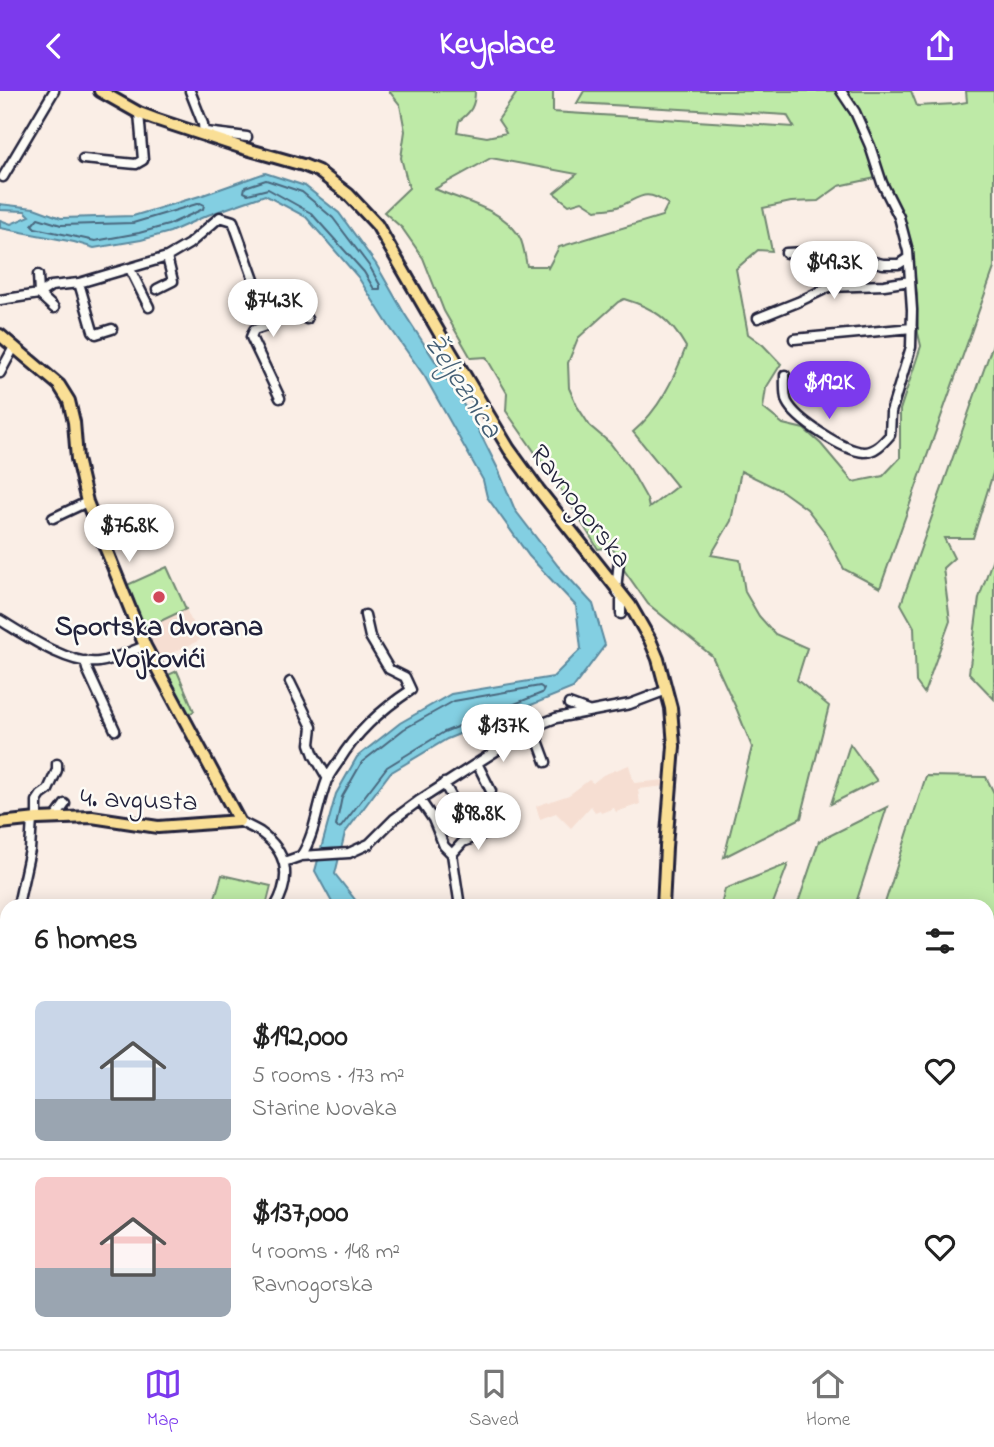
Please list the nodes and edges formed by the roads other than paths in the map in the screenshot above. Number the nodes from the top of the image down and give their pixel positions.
1 (54, 91) edge
2 (100, 91) edge
3 (190, 91) edge
4 (841, 91) edge
5 (139, 113) junction
6 (203, 134) junction
7 (247, 137) dead end
8 (83, 159) dead end
9 (3, 177) dead end
10 (786, 253) dead end
11 (167, 257) junction
12 (908, 258) junction
13 (130, 269) junction
14 (38, 275) dead end
15 (910, 281) junction
16 (79, 283) junction
17 (257, 288) junction
18 (157, 289) dead end
19 (39, 294) junction
20 (0, 300) edge
21 (263, 304) junction
22 (149, 307) dead end
23 (54, 308) dead end
24 (249, 313) dead end
25 (758, 318) dead end
26 (307, 319) dead end
27 (912, 328) junction
28 (112, 329) dead end
29 (0, 335) edge
30 (794, 339) dead end
31 (14, 347) junction
32 (0, 373) edge
33 (785, 375) dead end
34 (280, 398) dead end
35 (87, 502) junction
36 (53, 518) dead end
37 (619, 560) dead end
38 (616, 586) junction
39 (621, 614) dead end
40 (365, 615) dead end
41 (0, 620) edge
42 (145, 646) junction
43 (85, 661) junction
44 (290, 682) dead end
45 (667, 690) junction
46 (569, 704) dead end
47 (591, 712) junction
48 (533, 727) junction
49 (115, 730) dead end
50 (546, 762) dead end
51 (477, 763) junction
52 (57, 764) dead end
53 (328, 779) junction
54 (444, 783) junction
55 (491, 791) dead end
56 (420, 800) junction
57 (65, 804) dead end
58 (55, 818) junction
59 (463, 818) dead end
60 (34, 819) junction
61 (239, 821) junction
62 (0, 823) edge
63 (491, 831) dead end
64 (30, 850) junction
65 (452, 854) junction
66 (304, 856) junction
67 (24, 859) dead end
68 (284, 862) junction
69 (19, 899) edge
70 (280, 899) edge
71 (459, 899) edge
72 (663, 899) edge

1 - 9 street
2 - 5 main road, Ravnogorska
3 - 6 street
4 - 12 street
5 - 6 main road, Ravnogorska
5 - 8 street
6 - 7 street
6 - 38 main road, Ravnogorska
10 - 12 street
11 - 13 street
11 - 17 street
11 - 18 street
12 - 15 street
13 - 16 street
13 - 22 street
14 - 19 street
15 - 25 street
15 - 27 street
16 - 19 street
16 - 28 street
17 - 21 street
17 - 26 street
19 - 20 street
19 - 23 street
21 - 24 street
21 - 34 street
27 - 30 street
27 - 33 street
29 - 31 main road
31 - 32 street
31 - 35 main road
35 - 36 street
35 - 42 main road
37 - 38 street
38 - 39 street
38 - 45 main road, Ravnogorska
40 - 53 street
41 - 43 street
42 - 43 street
42 - 61 main road
43 - 49 street
44 - 53 street
45 - 47 street
45 - 72 main road, Ravnogorska
46 - 47 street
47 - 48 street
48 - 50 street
48 - 51 street
51 - 54 street
51 - 55 street
52 - 60 street, 4. avgusta
53 - 66 street
54 - 56 street
54 - 59 street
56 - 65 street
56 - 66 street
57 - 58 street
58 - 60 main road, 4. avgusta
58 - 61 main road, 4. avgusta
60 - 62 main road, 4. avgusta
60 - 64 street
61 - 68 street
63 - 65 street
64 - 67 street
64 - 69 street
65 - 71 street
66 - 68 street
68 - 70 street

